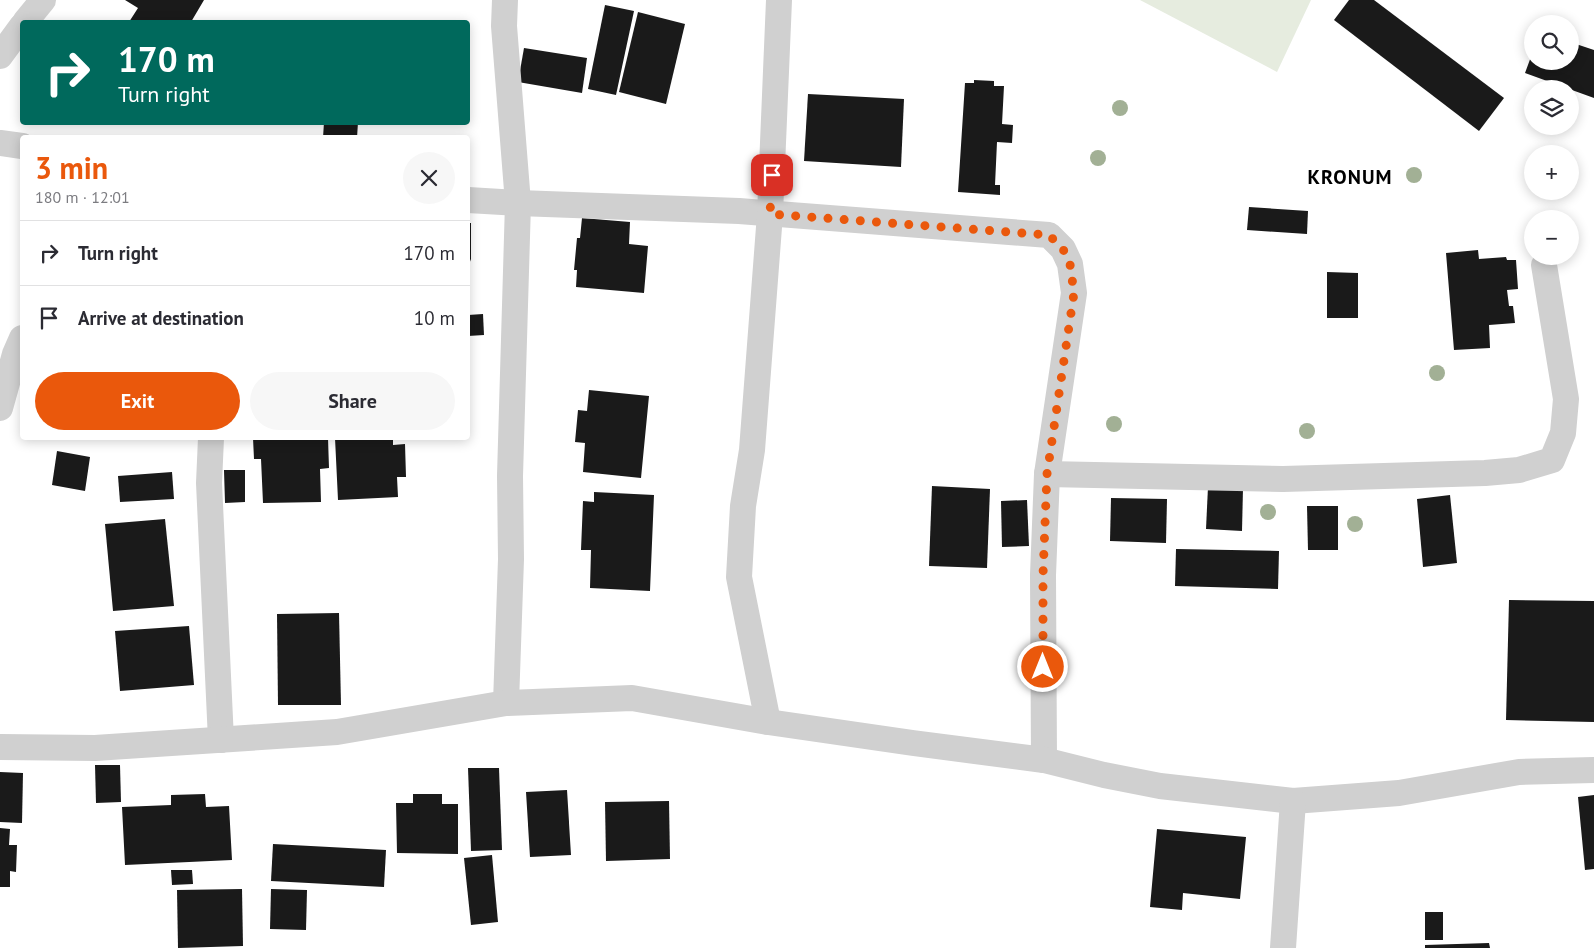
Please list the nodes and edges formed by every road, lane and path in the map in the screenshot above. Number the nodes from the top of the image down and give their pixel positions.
1 (42, 0) edge
2 (505, 0) edge
3 (779, 0) edge
4 (27, 20) edge
5 (20, 29) edge
6 (0, 56) edge
7 (0, 143) edge
8 (20, 146) edge
9 (470, 200) edge
10 (518, 203) junction
11 (770, 214) junction
12 (1544, 265) dead end
13 (20, 343) edge
14 (0, 408) edge
15 (211, 440) edge
16 (1047, 474) junction
17 (506, 704) junction
18 (768, 722) junction
19 (221, 740) junction
20 (0, 746) edge
21 (1044, 760) junction
22 (1594, 770) edge
23 (1293, 801) junction
24 (1284, 948) edge

1 - 4 street
2 - 10 street
3 - 11 street
5 - 6 street
7 - 8 street
9 - 10 street
10 - 11 street
10 - 17 street
11 - 16 street
11 - 18 street
12 - 16 street
13 - 14 street
15 - 19 street
16 - 21 street
17 - 18 street
17 - 19 street
18 - 21 street
19 - 20 street
21 - 23 street
22 - 23 street
23 - 24 street

